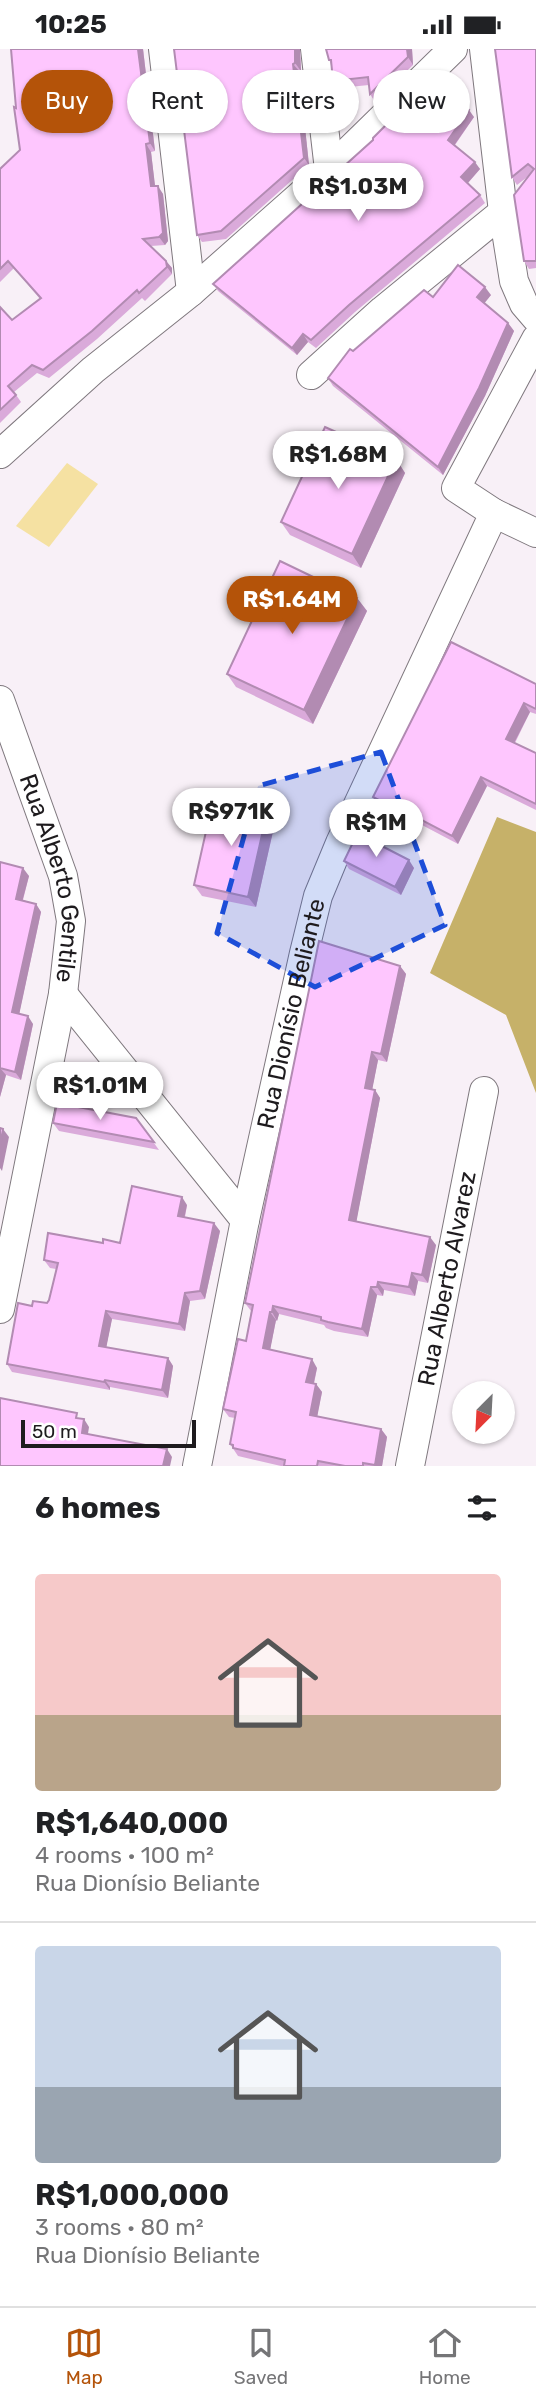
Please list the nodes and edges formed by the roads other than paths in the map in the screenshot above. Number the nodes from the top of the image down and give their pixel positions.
1 (163, 49) edge
2 (315, 49) edge
3 (453, 49) edge
4 (484, 49) edge
5 (328, 170) junction
6 (503, 212) junction
7 (191, 292) junction
8 (536, 318) edge
9 (536, 339) edge
10 (311, 375) dead end
11 (0, 454) edge
12 (494, 513) junction
13 (536, 533) edge
14 (0, 700) edge
15 (63, 994) junction
16 (484, 1091) dead end
17 (245, 1220) junction
18 (0, 1308) edge
19 (197, 1466) edge
20 (410, 1466) edge

1 - 7 street
2 - 5 street
3 - 5 street
4 - 6 street
5 - 7 street
6 - 8 street
6 - 10 street
7 - 11 street
9 - 12 street
12 - 13 street
12 - 17 street, Rua Dionísio Beliante
14 - 15 street, Rua Alberto Gentile
15 - 17 street
15 - 18 street, Rua Alberto Gentile
16 - 20 street, Rua Alberto Alvarez
17 - 19 street, Rua Dionísio Beliante

